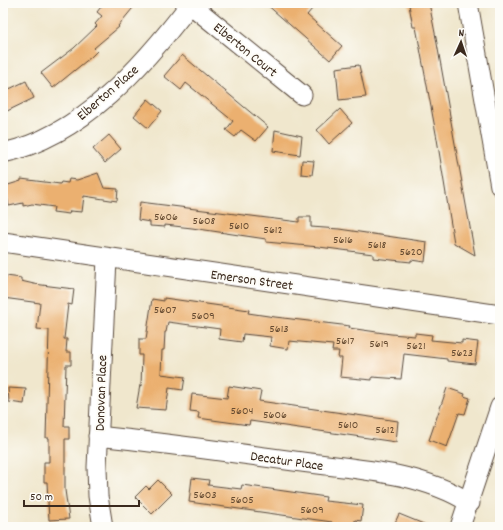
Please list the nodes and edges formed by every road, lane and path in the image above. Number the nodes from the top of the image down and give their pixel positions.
1 (191, 3) edge
2 (468, 3) edge
3 (302, 94) dead end
4 (495, 134) edge
5 (3, 153) edge
6 (500, 186) edge
7 (3, 242) edge
8 (107, 259) junction
9 (500, 315) edge
10 (500, 407) edge
11 (98, 436) junction
12 (470, 503) junction
13 (103, 527) edge
14 (460, 527) edge

1 - 3 street, Elberton Court
1 - 5 street, Elberton Place
2 - 4 street
4 - 6 street
7 - 8 street, Emerson Street
8 - 9 street, Emerson Street
8 - 11 street, Donovan Place
10 - 12 street
11 - 12 street, Decatur Place
11 - 13 street, Donovan Place
12 - 14 street

